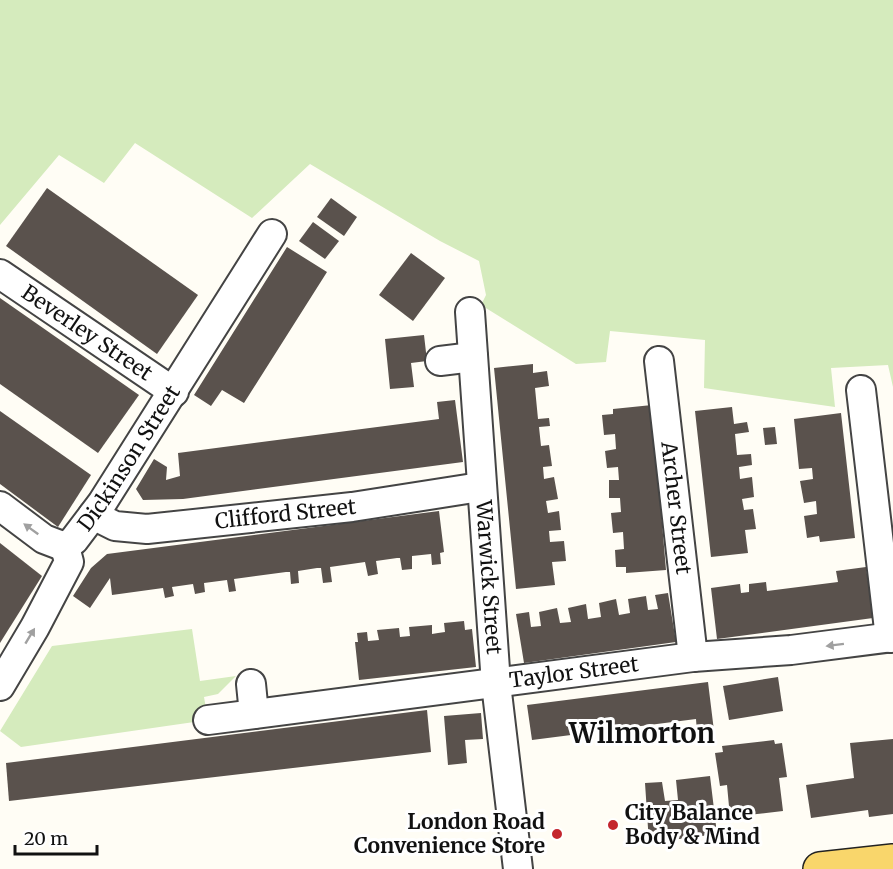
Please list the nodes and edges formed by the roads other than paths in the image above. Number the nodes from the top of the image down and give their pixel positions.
1 (272, 234) dead end
2 (0, 274) edge
3 (470, 312) dead end
4 (472, 357) junction
5 (440, 360) dead end
6 (659, 361) dead end
7 (861, 390) dead end
8 (174, 392) junction
9 (480, 487) junction
10 (0, 506) edge
11 (93, 515) junction
12 (65, 547) junction
13 (891, 638) edge
14 (693, 657) junction
15 (251, 684) dead end
16 (496, 684) junction
17 (0, 686) edge
18 (254, 714) junction
19 (207, 720) dead end
20 (893, 861) edge
21 (518, 869) edge
22 (820, 869) edge

1 - 8 street, Dickinson Street
2 - 8 street, Beverley Street
3 - 4 street, Warwick Street
4 - 5 street
4 - 9 street, Warwick Street
6 - 14 street, Archer Street
7 - 13 street
8 - 11 street, Dickinson Street
9 - 11 street, Clifford Street
9 - 16 street, Warwick Street
12 -> 10 street
11 - 12 street, Dickinson Street
17 -> 12 street, Dickinson Street
13 -> 14 street, Taylor Street
14 - 16 street, Taylor Street
15 - 18 street
16 - 18 street, Taylor Street
16 - 21 street, Warwick Street
18 - 19 street, Taylor Street
20 - 22 main road

